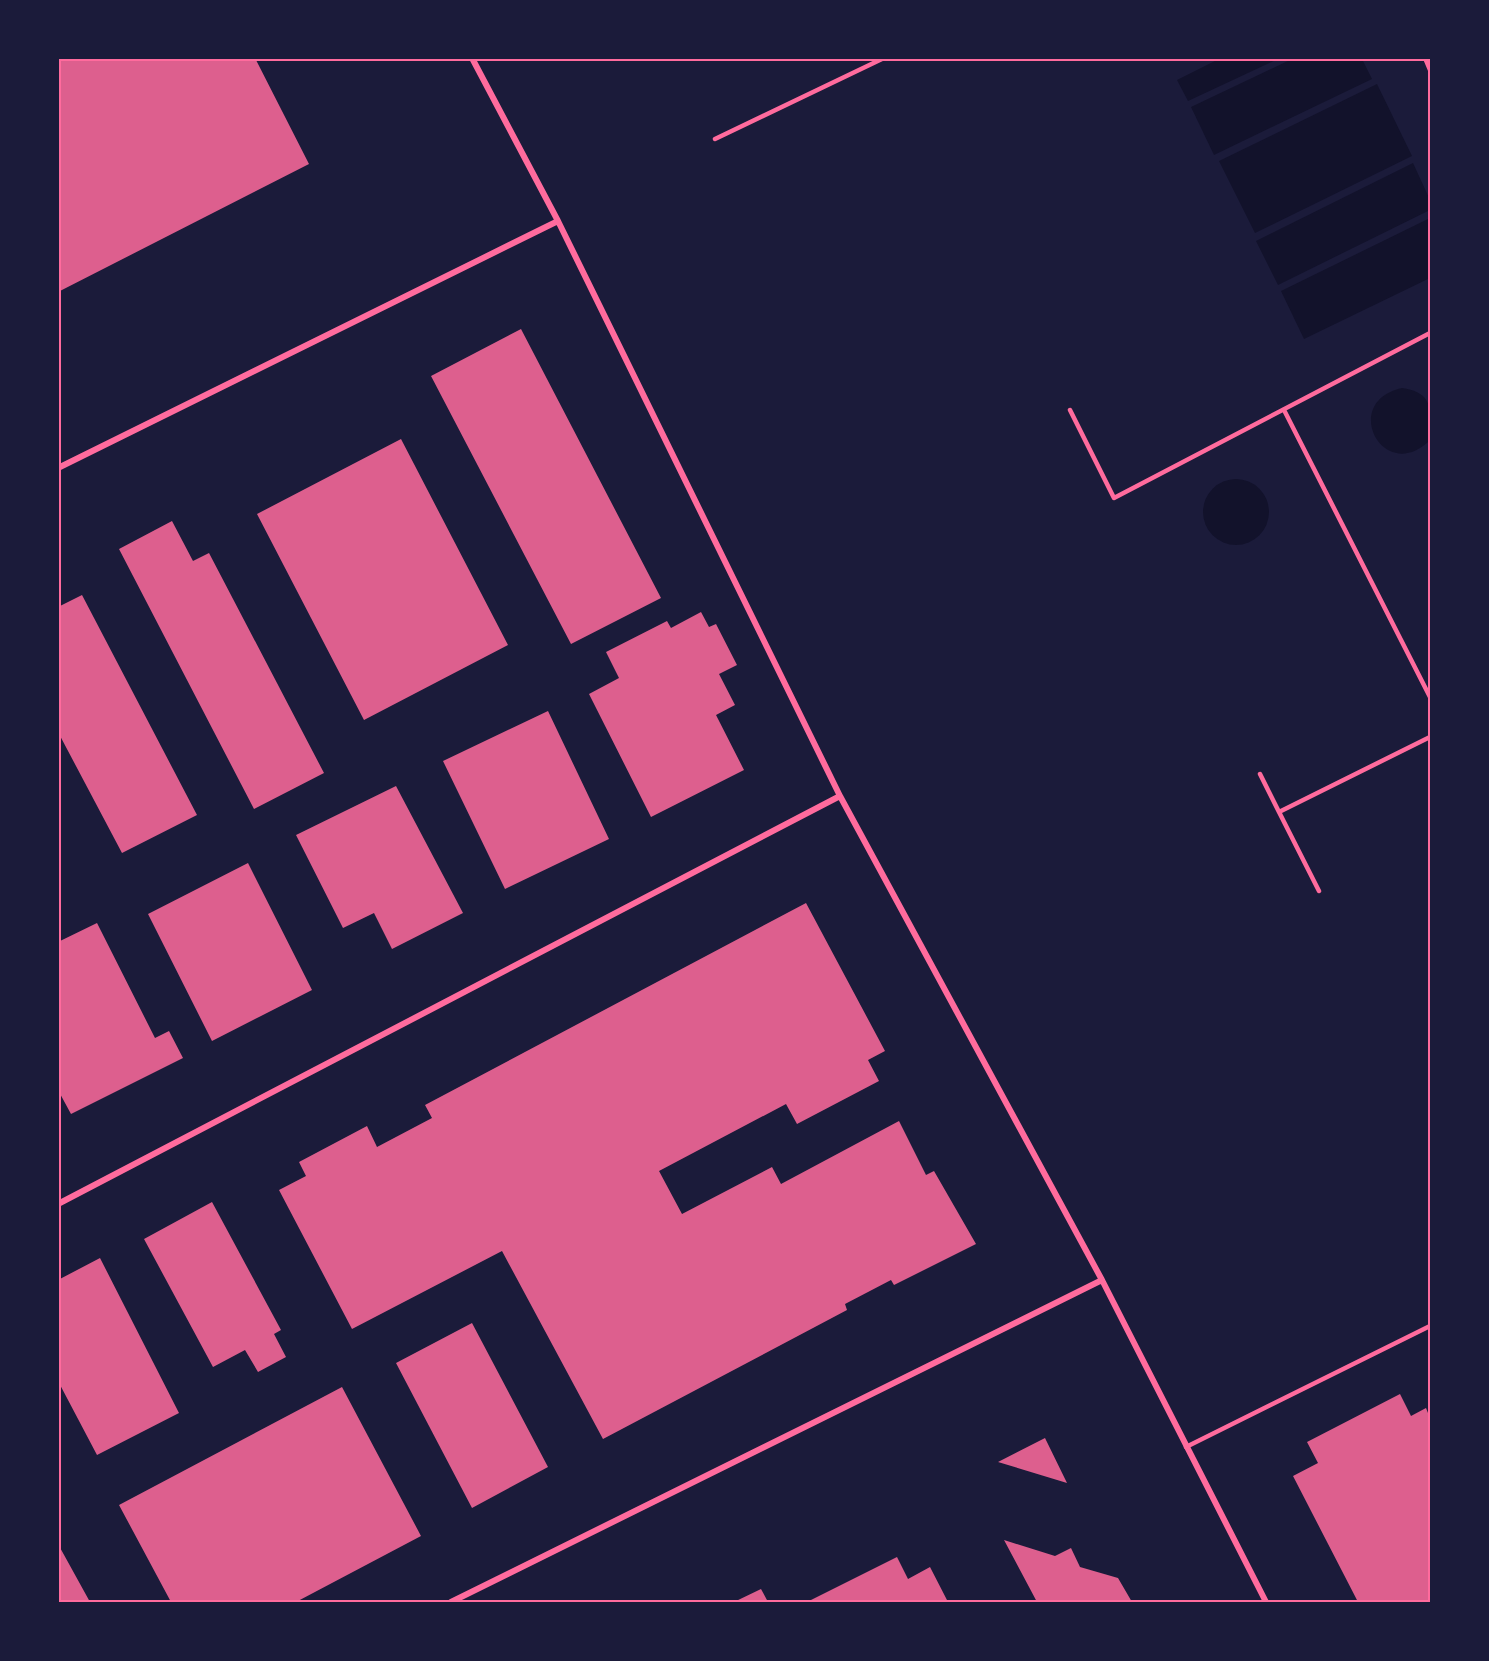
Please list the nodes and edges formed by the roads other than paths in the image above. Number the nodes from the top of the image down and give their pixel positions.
1 (472, 58) edge
2 (884, 58) edge
3 (1425, 58) edge
4 (1431, 70) edge
5 (715, 139) dead end
6 (558, 222) junction
7 (1431, 333) edge
8 (1070, 410) dead end
9 (1284, 410) junction
10 (58, 468) edge
11 (1431, 697) edge
12 (1431, 737) edge
13 (1260, 774) dead end
14 (840, 796) junction
15 (1279, 812) junction
16 (1319, 891) dead end
17 (58, 1204) edge
18 (1102, 1280) junction
19 (1431, 1326) edge
20 (1186, 1447) junction
21 (451, 1602) edge
22 (1266, 1602) edge

1 - 6 street
2 - 5 lane
3 - 4 lane
6 - 10 street
6 - 14 street
7 - 9 lane
8 - 9 lane
9 - 11 lane
12 - 15 lane
13 - 15 lane
14 - 17 street
14 - 18 street
15 - 16 lane
18 - 20 street
18 - 21 street
19 - 20 lane
20 - 22 street

